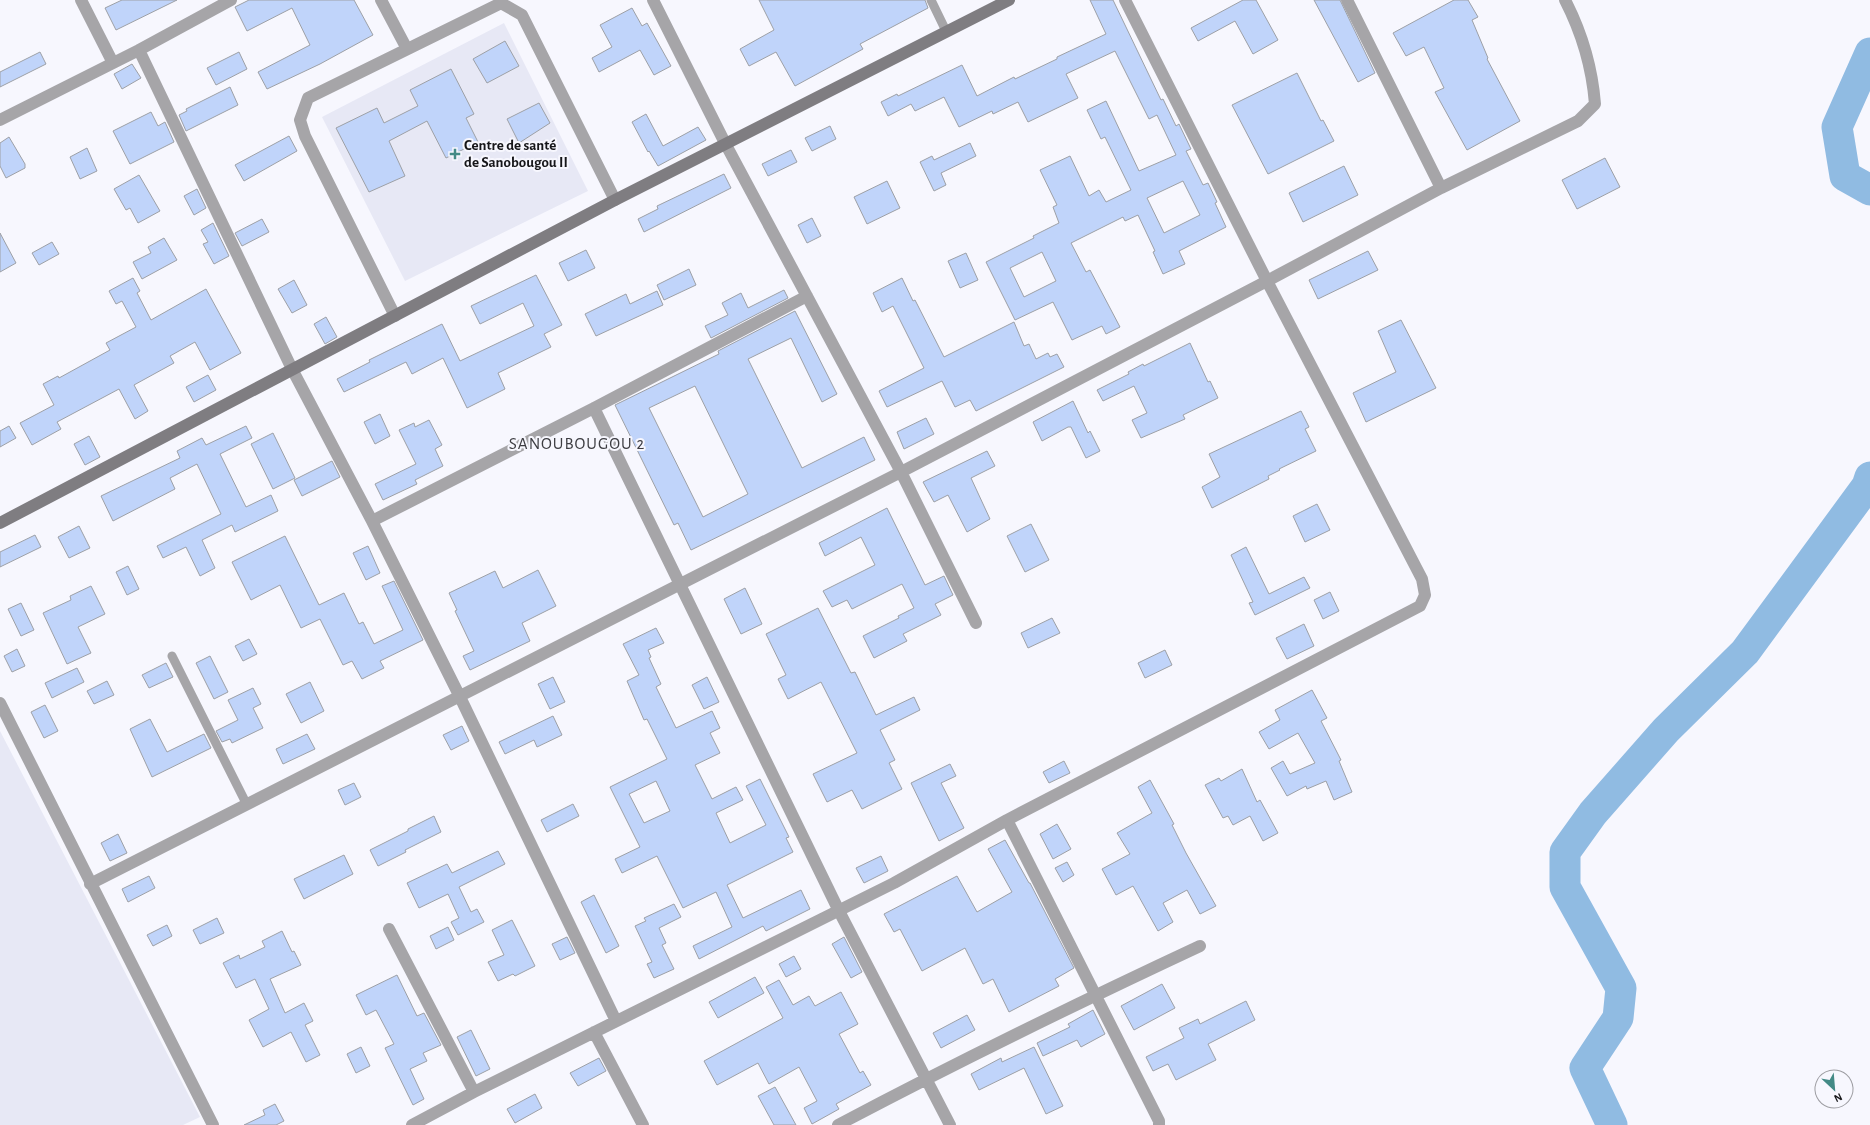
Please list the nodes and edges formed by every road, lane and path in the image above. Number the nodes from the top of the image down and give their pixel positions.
1 (81, 0) edge
2 (231, 0) edge
3 (381, 0) edge
4 (653, 0) edge
5 (930, 0) edge
6 (1009, 0) edge
7 (1125, 0) edge
8 (1347, 0) edge
9 (1565, 0) edge
10 (946, 31) junction
11 (407, 49) junction
12 (139, 50) junction
13 (113, 63) junction
14 (0, 120) edge
15 (725, 143) junction
16 (1441, 188) junction
17 (615, 200) junction
18 (1267, 281) junction
19 (807, 296) junction
20 (394, 316) junction
21 (292, 369) junction
22 (594, 408) junction
23 (901, 472) junction
24 (372, 521) junction
25 (0, 523) edge
26 (680, 585) junction
27 (976, 623) dead end
28 (172, 656) dead end
29 (460, 697) junction
30 (0, 703) edge
31 (247, 805) junction
32 (1007, 820) junction
33 (90, 884) junction
34 (839, 911) junction
35 (389, 929) dead end
36 (1200, 946) dead end
37 (1095, 995) junction
38 (616, 1021) junction
39 (594, 1032) junction
40 (926, 1078) junction
41 (474, 1092) junction
42 (213, 1125) edge
43 (412, 1125) edge
44 (643, 1125) edge
45 (838, 1125) edge
46 (950, 1125) edge
47 (1160, 1125) edge

1 - 13 street
2 - 12 street
3 - 11 street
4 - 15 street
5 - 10 lane
6 - 10 main road
7 - 18 street
8 - 16 street
9 - 16 street
10 - 15 main road
11 - 17 street
11 - 20 street
12 - 13 street
12 - 21 street
13 - 14 street
15 - 17 main road
15 - 19 street
16 - 18 street
17 - 20 main road
18 - 23 street
18 - 32 street
19 - 22 street
19 - 23 street
20 - 21 main road
21 - 24 street
21 - 25 main road
22 - 24 street
22 - 26 street
23 - 26 street
23 - 27 street
24 - 29 street
26 - 29 street
26 - 34 street
28 - 31 lane
29 - 31 street
29 - 38 street
30 - 33 street
31 - 33 street
32 - 34 street
32 - 37 street
33 - 42 street
34 - 38 street
34 - 40 street
35 - 41 street
36 - 37 street
37 - 40 street
37 - 47 street
38 - 39 street
39 - 41 street
39 - 44 street
40 - 45 street
40 - 46 street
41 - 43 street

